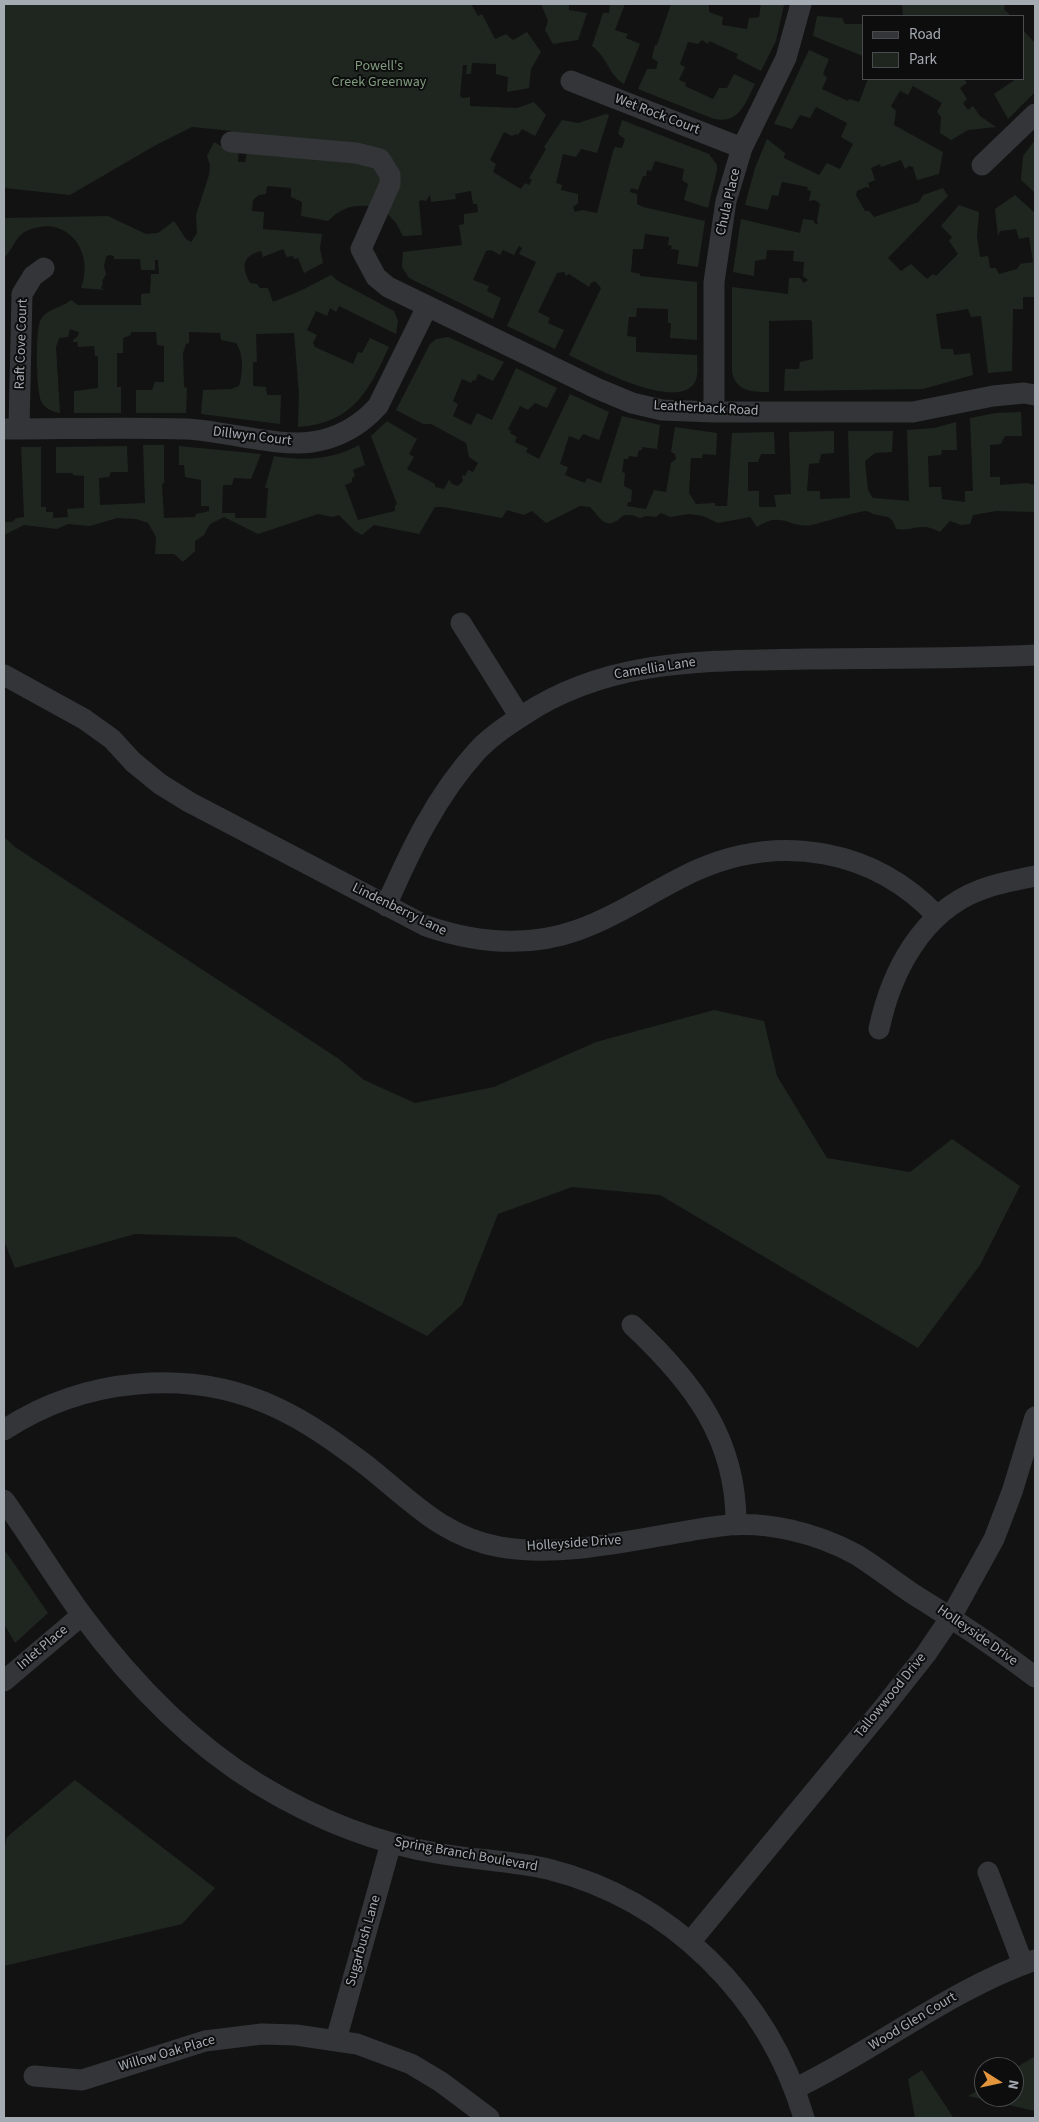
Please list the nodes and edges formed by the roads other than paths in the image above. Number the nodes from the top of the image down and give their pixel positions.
1 (801, 4) edge
2 (571, 81) dead end
3 (1035, 114) edge
4 (742, 148) junction
5 (239, 149) dead end
6 (982, 165) dead end
7 (44, 268) dead end
8 (427, 307) junction
9 (1035, 395) edge
10 (714, 412) junction
11 (12, 429) edge
12 (461, 623) dead end
13 (1035, 655) edge
14 (4, 675) edge
15 (520, 717) junction
16 (1035, 876) edge
17 (386, 906) junction
18 (937, 916) junction
19 (879, 1030) dead end
20 (632, 1325) dead end
21 (1035, 1417) edge
22 (4, 1430) edge
23 (4, 1500) edge
24 (736, 1525) junction
25 (82, 1615) junction
26 (951, 1617) junction
27 (1035, 1677) edge
28 (4, 1681) edge
29 (391, 1843) junction
30 (988, 1872) dead end
31 (691, 1941) junction
32 (1029, 1962) edge
33 (336, 2040) junction
34 (34, 2076) dead end
35 (794, 2089) junction
36 (490, 2118) edge
37 (804, 2118) edge

1 - 4 street, Chula Place
2 - 4 street, Wet Rock Court
3 - 6 street
4 - 10 street, Chula Place
5 - 8 street, Leatherback Road
7 - 11 street, Raft Cove Court
8 - 10 street, Leatherback Road
8 - 11 street, Dillwyn Court
9 - 10 street, Leatherback Road
12 - 15 street
13 - 15 street, Camellia Lane
14 - 17 street, Lindenberry Lane
15 - 17 street, Camellia Lane
16 - 18 street
17 - 18 street, Lindenberry Lane
18 - 19 street
20 - 24 street
21 - 26 street, Tallowwood Drive
22 - 24 street, Holleyside Drive
23 - 25 street, Spring Branch Boulevard
24 - 26 street, Holleyside Drive
25 - 28 street, Inlet Place
25 - 29 street, Spring Branch Boulevard
26 - 27 street, Holleyside Drive
26 - 31 street, Tallowwood Drive
29 - 31 street, Spring Branch Boulevard
29 - 33 street, Sugarbush Lane
30 - 32 street
31 - 35 street, Spring Branch Boulevard
32 - 35 street, Wood Glen Court
33 - 34 street, Willow Oak Place
33 - 36 street, Willow Oak Place
35 - 37 street, Spring Branch Boulevard

